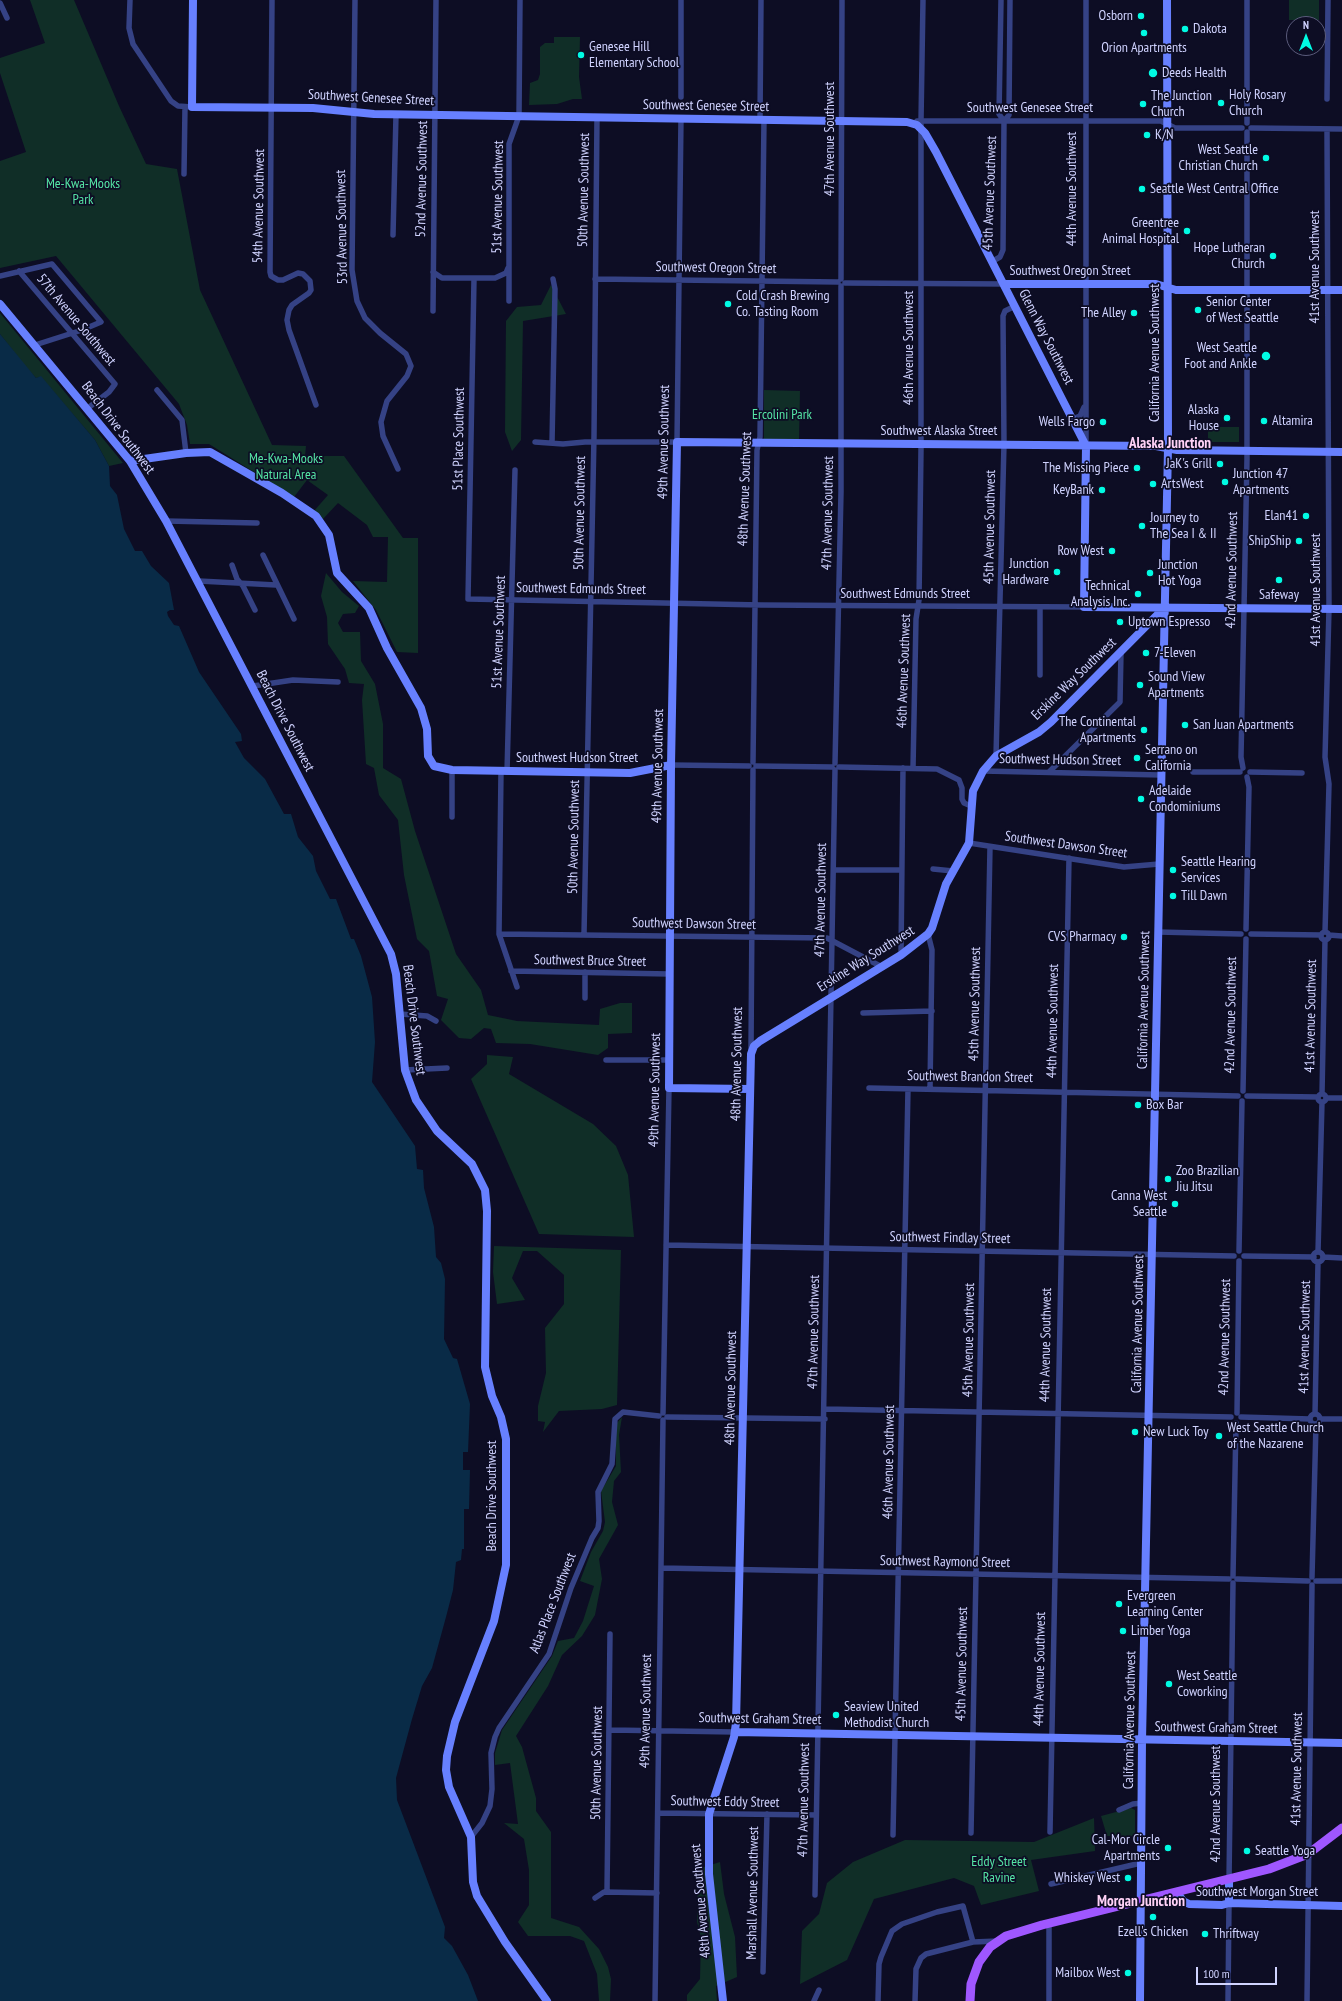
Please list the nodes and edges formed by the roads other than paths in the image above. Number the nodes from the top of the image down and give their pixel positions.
1 (130, 0) edge
2 (194, 0) edge
3 (272, 0) edge
4 (355, 0) edge
5 (436, 0) edge
6 (520, 0) edge
7 (681, 0) edge
8 (761, 0) edge
9 (842, 0) edge
10 (923, 0) edge
11 (1000, 0) edge
12 (1010, 0) edge
13 (1086, 0) edge
14 (1167, 0) edge
15 (1247, 0) edge
16 (1328, 0) edge
17 (0, 3) edge
18 (7, 18) dead end
19 (681, 97) dead end
20 (1327, 99) dead end
21 (188, 107) junction
22 (272, 107) junction
23 (354, 111) junction
24 (396, 114) junction
25 (435, 115) junction
26 (519, 116) junction
27 (597, 117) junction
28 (681, 118) junction
29 (762, 120) junction
30 (842, 120) junction
31 (1004, 121) junction
32 (1086, 122) junction
33 (1247, 123) junction
34 (1167, 124) junction
35 (921, 125) junction
36 (1242, 128) junction
37 (1327, 129) junction
38 (1342, 129) edge
39 (1249, 130) junction
40 (184, 174) dead end
41 (393, 235) dead end
42 (993, 261) junction
43 (509, 267) junction
44 (19, 271) junction
45 (433, 272) junction
46 (0, 276) edge
47 (474, 279) junction
48 (553, 279) dead end
49 (595, 279) junction
50 (678, 280) junction
51 (762, 281) junction
52 (841, 283) junction
53 (921, 283) junction
54 (1004, 284) junction
55 (1085, 284) junction
56 (1168, 288) junction
57 (1247, 290) junction
58 (1327, 290) junction
59 (1342, 290) edge
60 (509, 301) dead end
61 (0, 304) edge
62 (1015, 306) junction
63 (433, 311) dead end
64 (71, 333) junction
65 (35, 345) junction
66 (157, 390) dead end
67 (1086, 403) junction
68 (316, 405) dead end
69 (88, 408) junction
70 (1072, 419) junction
71 (535, 442) dead end
72 (593, 442) junction
73 (677, 442) junction
74 (552, 443) junction
75 (758, 443) junction
76 (841, 444) junction
77 (921, 444) junction
78 (1004, 444) junction
79 (1086, 446) junction
80 (1168, 448) junction
81 (1247, 451) junction
82 (1328, 452) junction
83 (1342, 452) edge
84 (186, 453) junction
85 (130, 461) junction
86 (398, 469) dead end
87 (515, 470) dead end
88 (166, 521) junction
89 (257, 523) dead end
90 (263, 555) dead end
91 (232, 565) dead end
92 (199, 581) junction
93 (240, 583) junction
94 (276, 585) junction
95 (468, 600) joint
96 (510, 601) junction
97 (590, 603) junction
98 (674, 604) junction
99 (756, 605) junction
100 (838, 606) junction
101 (918, 607) junction
102 (1000, 607) junction
103 (1040, 607) junction
104 (1084, 607) junction
105 (1164, 608) junction
106 (1244, 609) junction
107 (1328, 609) junction
108 (255, 610) dead end
109 (1342, 610) edge
110 (294, 619) dead end
111 (1121, 652) junction
112 (1040, 675) dead end
113 (338, 682) dead end
114 (253, 686) junction
115 (996, 756) junction
116 (671, 765) junction
117 (753, 766) junction
118 (835, 767) junction
119 (903, 768) junction
120 (913, 768) junction
121 (452, 770) junction
122 (1242, 770) junction
123 (983, 771) junction
124 (504, 772) junction
125 (587, 772) junction
126 (1049, 772) junction
127 (1194, 772) dead end
128 (1302, 773) dead end
129 (1248, 774) junction
130 (1161, 775) junction
131 (971, 806) junction
132 (452, 817) dead end
133 (969, 843) junction
134 (990, 847) junction
135 (1069, 858) junction
136 (1160, 864) junction
137 (933, 869) dead end
138 (834, 870) junction
139 (901, 870) junction
140 (952, 871) junction
141 (1158, 932) junction
142 (1248, 932) junction
143 (499, 934) junction
144 (584, 934) junction
145 (928, 934) junction
146 (1241, 934) junction
147 (670, 936) junction
148 (751, 936) junction
149 (1325, 936) junction
150 (1342, 936) edge
151 (832, 939) junction
152 (1246, 939) junction
153 (901, 955) junction
154 (882, 967) junction
155 (511, 971) junction
156 (585, 972) junction
157 (669, 974) junction
158 (517, 987) dead end
159 (830, 997) junction
160 (585, 998) dead end
161 (932, 1011) junction
162 (863, 1013) dead end
163 (400, 1014) junction
164 (436, 1021) dead end
165 (751, 1054) junction
166 (606, 1060) dead end
167 (668, 1060) junction
168 (447, 1068) dead end
169 (406, 1070) junction
170 (669, 1088) junction
171 (869, 1088) dead end
172 (750, 1089) junction
173 (908, 1089) junction
174 (930, 1089) junction
175 (985, 1091) junction
176 (1064, 1092) junction
177 (1155, 1094) junction
178 (1242, 1094) junction
179 (1322, 1098) junction
180 (1342, 1098) edge
181 (666, 1245) junction
182 (747, 1246) junction
183 (826, 1248) junction
184 (905, 1249) junction
185 (983, 1251) junction
186 (1239, 1251) junction
187 (1062, 1252) junction
188 (1318, 1252) junction
189 (1152, 1254) junction
190 (1234, 1256) junction
191 (1244, 1256) junction
192 (1314, 1257) junction
193 (1323, 1257) junction
194 (1342, 1258) edge
195 (1239, 1261) junction
196 (1318, 1262) junction
197 (825, 1409) junction
198 (902, 1411) junction
199 (979, 1412) junction
200 (1058, 1413) junction
201 (1237, 1413) junction
202 (1315, 1414) junction
203 (1149, 1416) junction
204 (663, 1417) junction
205 (1231, 1417) junction
206 (743, 1418) junction
207 (1241, 1418) junction
208 (824, 1419) junction
209 (1310, 1419) junction
210 (1320, 1419) junction
211 (1342, 1419) edge
212 (1236, 1422) junction
213 (1316, 1424) junction
214 (661, 1568) junction
215 (740, 1570) junction
216 (821, 1571) junction
217 (898, 1573) junction
218 (976, 1574) junction
219 (1055, 1576) junction
220 (1146, 1578) junction
221 (1233, 1579) junction
222 (1312, 1581) junction
223 (1342, 1581) edge
224 (610, 1634) dead end
225 (610, 1730) junction
226 (659, 1730) junction
227 (735, 1732) junction
228 (817, 1733) junction
229 (895, 1734) junction
230 (973, 1736) junction
231 (1052, 1737) junction
232 (1142, 1740) junction
233 (1230, 1741) junction
234 (1309, 1743) junction
235 (1342, 1743) edge
236 (1142, 1803) junction
237 (1119, 1810) dead end
238 (658, 1813) junction
239 (708, 1814) junction
240 (767, 1814) junction
241 (816, 1815) junction
242 (1342, 1828) edge
243 (1050, 1832) dead end
244 (971, 1833) dead end
245 (893, 1835) dead end
246 (471, 1837) junction
247 (1308, 1854) junction
248 (1141, 1862) junction
249 (1229, 1880) junction
250 (1051, 1884) dead end
251 (607, 1892) junction
252 (1177, 1892) junction
253 (657, 1893) junction
254 (815, 1895) dead end
255 (594, 1898) dead end
256 (1141, 1902) junction
257 (1229, 1903) junction
258 (1307, 1905) junction
259 (1342, 1906) edge
260 (1049, 1923) junction
261 (998, 1941) junction
262 (973, 1942) junction
263 (763, 1972) dead end
264 (819, 1990) dead end
265 (547, 2001) edge
266 (655, 2001) edge
267 (724, 2001) edge
268 (814, 2001) edge
269 (878, 2001) edge
270 (915, 2001) edge
271 (970, 2001) edge
272 (1049, 2001) edge
273 (1140, 2001) edge
274 (1228, 2001) edge
275 (1307, 2001) edge

1 - 21 street, Southwest Genesee Street
2 - 21 street
3 - 22 street, 54th Avenue Southwest
4 - 23 street, 53rd Avenue Southwest
5 - 25 street, 52nd Avenue Southwest
6 - 26 street, 51st Avenue Southwest
7 - 19 street
8 - 29 street, 48th Avenue Southwest
9 - 30 street, 47th Avenue Southwest
10 - 35 street, 46th Avenue Southwest
11 - 31 street, 45th Avenue Southwest
12 - 31 street, 45th Avenue Southwest
13 - 32 street, 44th Avenue Southwest
14 - 34 street, California Avenue Southwest
15 - 33 street
16 - 20 street
17 - 18 street
21 - 22 street, Southwest Genesee Street
21 - 40 street
22 - 23 street, Southwest Genesee Street
22 - 68 street, 54th Avenue Southwest
23 - 24 street, Southwest Genesee Street
23 - 86 street, 53rd Avenue Southwest
24 - 25 street, Southwest Genesee Street
24 - 41 street
25 - 26 street, Southwest Genesee Street
25 - 45 street, 52nd Avenue Southwest
26 - 27 street, Southwest Genesee Street
26 - 43 street, 51st Avenue Southwest
27 - 28 street, Southwest Genesee Street
27 - 49 street, 50th Avenue Southwest
28 - 29 street, Southwest Genesee Street
28 - 50 street, 49th Avenue Southwest
29 - 30 street, Southwest Genesee Street
29 - 51 street, 48th Avenue Southwest
30 - 35 street, Southwest Genesee Street
30 - 52 street, 47th Avenue Southwest
31 - 32 street, Southwest Genesee Street
31 - 35 street, Southwest Genesee Street
31 - 42 street, 45th Avenue Southwest
32 - 34 street, Southwest Genesee Street
32 - 55 street, 44th Avenue Southwest
33 - 36 street
33 - 39 street
34 - 36 street, Southwest Genesee Street
34 - 56 street, California Avenue Southwest
35 - 42 street, Glenn Way Southwest
35 - 53 street, 46th Avenue Southwest
36 - 39 street
37 - 38 street
37 - 39 street
37 - 58 street, 41st Avenue Southwest
39 - 57 street, 42nd Avenue Southwest
42 - 54 street, Glenn Way Southwest
43 - 47 street
43 - 60 street, 51st Avenue Southwest
44 - 46 street
44 - 64 street, 57th Avenue Southwest
44 - 64 street
45 - 47 street
45 - 63 street, 52nd Avenue Southwest
47 - 95 street, 51st Place Southwest
48 - 74 street
49 - 50 street, Southwest Oregon Street
49 - 72 street, 50th Avenue Southwest
50 - 51 street, Southwest Oregon Street
50 - 73 street, 49th Avenue Southwest
51 - 52 street, Southwest Oregon Street
51 - 75 street, 48th Avenue Southwest
52 - 53 street, Southwest Oregon Street
52 - 76 street, 47th Avenue Southwest
53 - 54 street, Southwest Oregon Street
53 - 77 street, 46th Avenue Southwest
54 - 55 street, Southwest Oregon Street
54 - 62 street, Glenn Way Southwest
55 - 56 street, Southwest Oregon Street
55 - 67 street, 44th Avenue Southwest
56 - 57 street, Southwest Oregon Street
56 - 80 street, California Avenue Southwest
57 - 58 street, Southwest Oregon Street
57 - 81 street, 42nd Avenue Southwest
58 - 59 street, Southwest Oregon Street
58 - 82 street, 41st Avenue Southwest
61 - 65 street, Beach Drive Southwest
62 - 70 street, Glenn Way Southwest
62 - 78 street, 45th Avenue Southwest
64 - 65 street
64 - 69 street, 57th Avenue Southwest
65 - 69 street, Beach Drive Southwest
66 - 84 street
67 - 70 street
67 - 79 street, 44th Avenue Southwest
69 - 85 street, Beach Drive Southwest
70 - 79 street, Glenn Way Southwest
71 - 74 street, Southwest Alaska Street
72 - 73 street, Southwest Alaska Street
72 - 74 street, Southwest Alaska Street
72 - 97 street, 50th Avenue Southwest
73 - 75 street, Southwest Alaska Street
73 - 98 street, 49th Avenue Southwest
75 - 76 street, Southwest Alaska Street
75 - 99 street, 48th Avenue Southwest
76 - 77 street, Southwest Alaska Street
76 - 100 street, 47th Avenue Southwest
77 - 78 street, Southwest Alaska Street
77 - 101 street, 46th Avenue Southwest
78 - 79 street, Southwest Alaska Street
78 - 102 street, 45th Avenue Southwest
79 - 80 street, Southwest Alaska Street
79 - 104 street, 44th Avenue Southwest
80 - 81 street, Southwest Alaska Street
80 - 105 street, California Avenue Southwest
81 - 82 street, Southwest Alaska Street
81 - 106 street, 42nd Avenue Southwest
82 - 83 street, Southwest Alaska Street
82 - 107 street, 41st Avenue Southwest
84 - 85 street
84 - 121 street, Southwest Hudson Street
85 - 88 street, Beach Drive Southwest
87 - 96 street, 51st Avenue Southwest
88 - 89 street
88 - 92 street, Beach Drive Southwest
90 - 94 street
91 - 93 street
92 - 93 street
92 - 114 street, Beach Drive Southwest
93 - 94 street
93 - 108 street
94 - 110 street
95 - 96 street, Southwest Edmunds Street
96 - 97 street, Southwest Edmunds Street
96 - 124 street, 51st Avenue Southwest
97 - 98 street, Southwest Edmunds Street
97 - 125 street, 50th Avenue Southwest
98 - 99 street, Southwest Edmunds Street
98 - 116 street, 49th Avenue Southwest
99 - 100 street, Southwest Edmunds Street
99 - 117 street, 48th Avenue Southwest
100 - 101 street, Southwest Edmunds Street
100 - 118 street, 47th Avenue Southwest
101 - 102 street, Southwest Edmunds Street
101 - 120 street, 46th Avenue Southwest
102 - 103 street, Southwest Edmunds Street
102 - 115 street, 45th Avenue Southwest
103 - 104 street, Southwest Edmunds Street
103 - 112 street
104 - 105 street, Southwest Edmunds Street
105 - 106 street, Southwest Edmunds Street
105 - 111 street, Erskine Way Southwest
105 - 130 street, California Avenue Southwest
106 - 107 street, Southwest Edmunds Street
106 - 122 street, 42nd Avenue Southwest
107 - 109 street, Southwest Edmunds Street
107 - 149 street, 41st Avenue Southwest
111 - 115 street, Erskine Way Southwest
111 - 126 street
113 - 114 street
114 - 163 street, Beach Drive Southwest
115 - 123 street, Erskine Way Southwest
116 - 117 street, Southwest Hudson Street
116 - 125 street, Southwest Hudson Street
116 - 147 street, 49th Avenue Southwest
117 - 118 street, Southwest Hudson Street
117 - 148 street, 48th Avenue Southwest
118 - 119 street, Southwest Hudson Street
118 - 138 street, 47th Avenue Southwest
119 - 120 street, Southwest Hudson Street
119 - 139 street
120 - 131 street, Southwest Hudson Street
121 - 124 street, Southwest Hudson Street
121 - 132 street
122 - 127 street
122 - 129 street
123 - 126 street, Southwest Hudson Street
123 - 131 street, Erskine Way Southwest
124 - 125 street, Southwest Hudson Street
124 - 143 street, 51st Avenue Southwest
125 - 144 street, 50th Avenue Southwest
126 - 130 street, Southwest Hudson Street
128 - 129 street
129 - 142 street
130 - 136 street, California Avenue Southwest
131 - 133 street, Erskine Way Southwest
133 - 134 street, Southwest Dawson Street
133 - 140 street, Erskine Way Southwest
134 - 135 street, Southwest Dawson Street
134 - 175 street, 45th Avenue Southwest
135 - 136 street, Southwest Dawson Street
135 - 176 street, 44th Avenue Southwest
136 - 141 street, California Avenue Southwest
137 - 140 street
138 - 139 street
138 - 151 street, 47th Avenue Southwest
139 - 153 street
140 - 145 street, Erskine Way Southwest
141 - 146 street
141 - 177 street, California Avenue Southwest
142 - 146 street
142 - 149 street
142 - 152 street
143 - 144 street, Southwest Dawson Street
143 - 155 street, 51st Avenue Southwest
144 - 147 street, Southwest Dawson Street
145 - 153 street, Erskine Way Southwest
145 - 161 street
146 - 152 street
147 - 148 street, Southwest Dawson Street
147 - 157 street, 49th Avenue Southwest
148 - 151 street, Southwest Dawson Street
148 - 165 street, 48th Avenue Southwest
149 - 150 street
149 - 179 street, 41st Avenue Southwest
151 - 154 street, Southwest Dawson Street
151 - 159 street, 47th Avenue Southwest
152 - 178 street, 42nd Avenue Southwest
153 - 154 street, Erskine Way Southwest
154 - 159 street, Erskine Way Southwest
155 - 156 street, Southwest Bruce Street
155 - 158 street, 51st Avenue Southwest
156 - 157 street, Southwest Bruce Street
156 - 160 street
157 - 167 street, 49th Avenue Southwest
159 - 165 street, Erskine Way Southwest
159 - 183 street, 47th Avenue Southwest
161 - 162 street
161 - 174 street
163 - 164 street
163 - 169 street, Beach Drive Southwest
165 - 172 street, 48th Avenue Southwest
166 - 167 street
167 - 170 street, 49th Avenue Southwest
168 - 169 street
169 - 246 street, Beach Drive Southwest
170 - 172 street
170 - 181 street, 49th Avenue Southwest
171 - 173 street, Southwest Brandon Street
172 - 182 street, 48th Avenue Southwest
173 - 174 street, Southwest Brandon Street
173 - 184 street, 46th Avenue Southwest
174 - 175 street, Southwest Brandon Street
175 - 176 street, Southwest Brandon Street
175 - 185 street, 45th Avenue Southwest
176 - 177 street, Southwest Brandon Street
176 - 187 street, 44th Avenue Southwest
177 - 178 street, Southwest Brandon Street
177 - 189 street, California Avenue Southwest
178 - 179 street, Southwest Brandon Street
178 - 186 street
179 - 180 street, Southwest Brandon Street
179 - 188 street, 41st Avenue Southwest
181 - 182 street, Southwest Findlay Street
181 - 204 street, 49th Avenue Southwest
182 - 183 street, Southwest Findlay Street
182 - 206 street, 48th Avenue Southwest
183 - 184 street, Southwest Findlay Street
183 - 197 street, 47th Avenue Southwest
184 - 185 street, Southwest Findlay Street
184 - 198 street, 46th Avenue Southwest
185 - 187 street, Southwest Findlay Street
185 - 199 street, 45th Avenue Southwest
186 - 190 street
186 - 191 street
187 - 189 street, Southwest Findlay Street
187 - 200 street, 44th Avenue Southwest
188 - 192 street
188 - 193 street
189 - 190 street, Southwest Findlay Street
189 - 203 street, California Avenue Southwest
190 - 195 street
191 - 192 street
191 - 195 street
192 - 196 street
193 - 194 street
193 - 196 street
195 - 201 street, 42nd Avenue Southwest
196 - 202 street, 41st Avenue Southwest
197 - 198 street
197 - 208 street, 47th Avenue Southwest
198 - 199 street
198 - 217 street, 46th Avenue Southwest
199 - 200 street
199 - 218 street, 45th Avenue Southwest
200 - 203 street
200 - 219 street, 44th Avenue Southwest
201 - 205 street
201 - 207 street
202 - 209 street
202 - 210 street
203 - 205 street
203 - 220 street, California Avenue Southwest
204 - 206 street
204 - 214 street, 49th Avenue Southwest
204 - 246 street, Atlas Place Southwest
205 - 212 street
206 - 208 street
206 - 215 street, 48th Avenue Southwest
207 - 209 street
207 - 212 street
208 - 216 street, 47th Avenue Southwest
209 - 213 street
210 - 211 street
210 - 213 street
212 - 221 street, 42nd Avenue Southwest
213 - 222 street, 41st Avenue Southwest
214 - 215 street, Southwest Raymond Street
214 - 226 street, 49th Avenue Southwest
215 - 216 street, Southwest Raymond Street
215 - 227 street, 48th Avenue Southwest
216 - 217 street, Southwest Raymond Street
216 - 228 street, 47th Avenue Southwest
217 - 218 street, Southwest Raymond Street
217 - 229 street, 46th Avenue Southwest
218 - 219 street, Southwest Raymond Street
218 - 230 street, 45th Avenue Southwest
219 - 220 street, Southwest Raymond Street
219 - 231 street, 44th Avenue Southwest
220 - 221 street, Southwest Raymond Street
220 - 232 street, California Avenue Southwest
221 - 222 street, Southwest Raymond Street
221 - 233 street, 42nd Avenue Southwest
222 - 223 street, Southwest Raymond Street
222 - 234 street, 41st Avenue Southwest
224 - 225 street, 50th Avenue Southwest
225 - 226 street, Southwest Graham Street
225 - 251 street, 50th Avenue Southwest
226 - 227 street, Southwest Graham Street
226 - 238 street, 49th Avenue Southwest
227 - 228 street, Southwest Graham Street
227 - 239 street, 48th Avenue Southwest
228 - 229 street, Southwest Graham Street
228 - 241 street, 47th Avenue Southwest
229 - 230 street, Southwest Graham Street
229 - 245 street, 46th Avenue Southwest
230 - 231 street, Southwest Graham Street
230 - 244 street, 45th Avenue Southwest
231 - 232 street, Southwest Graham Street
231 - 243 street, 44th Avenue Southwest
232 - 233 street, Southwest Graham Street
232 - 236 street, California Avenue Southwest
233 - 234 street, Southwest Graham Street
233 - 249 street, 42nd Avenue Southwest
234 - 235 street, Southwest Graham Street
234 - 247 street, 41st Avenue Southwest
236 - 237 street
236 - 248 street, California Avenue Southwest
238 - 239 street, Southwest Eddy Street
238 - 253 street, 49th Avenue Southwest
239 - 240 street, Southwest Eddy Street
239 - 267 street, 48th Avenue Southwest
240 - 241 street, Southwest Eddy Street
240 - 263 street, Marshall Avenue Southwest
241 - 254 street, 47th Avenue Southwest
242 - 247 main road
246 - 265 street, Beach Drive Southwest
247 - 249 main road
247 - 258 street, 41st Avenue Southwest
248 - 250 street
248 - 256 street, California Avenue Southwest
249 - 252 main road
249 - 257 street, 42nd Avenue Southwest
251 - 253 street
251 - 255 street
252 - 256 main road
252 - 257 street, Southwest Morgan Street
253 - 266 street, 49th Avenue Southwest
256 - 260 main road
256 - 273 street, California Avenue Southwest
257 - 258 street, Southwest Morgan Street
257 - 274 street, 42nd Avenue Southwest
258 - 259 street, Southwest Morgan Street
258 - 275 street, 41st Avenue Southwest
260 - 261 main road
260 - 272 street
261 - 262 street
261 - 271 main road
262 - 269 street
262 - 270 street
264 - 268 street

